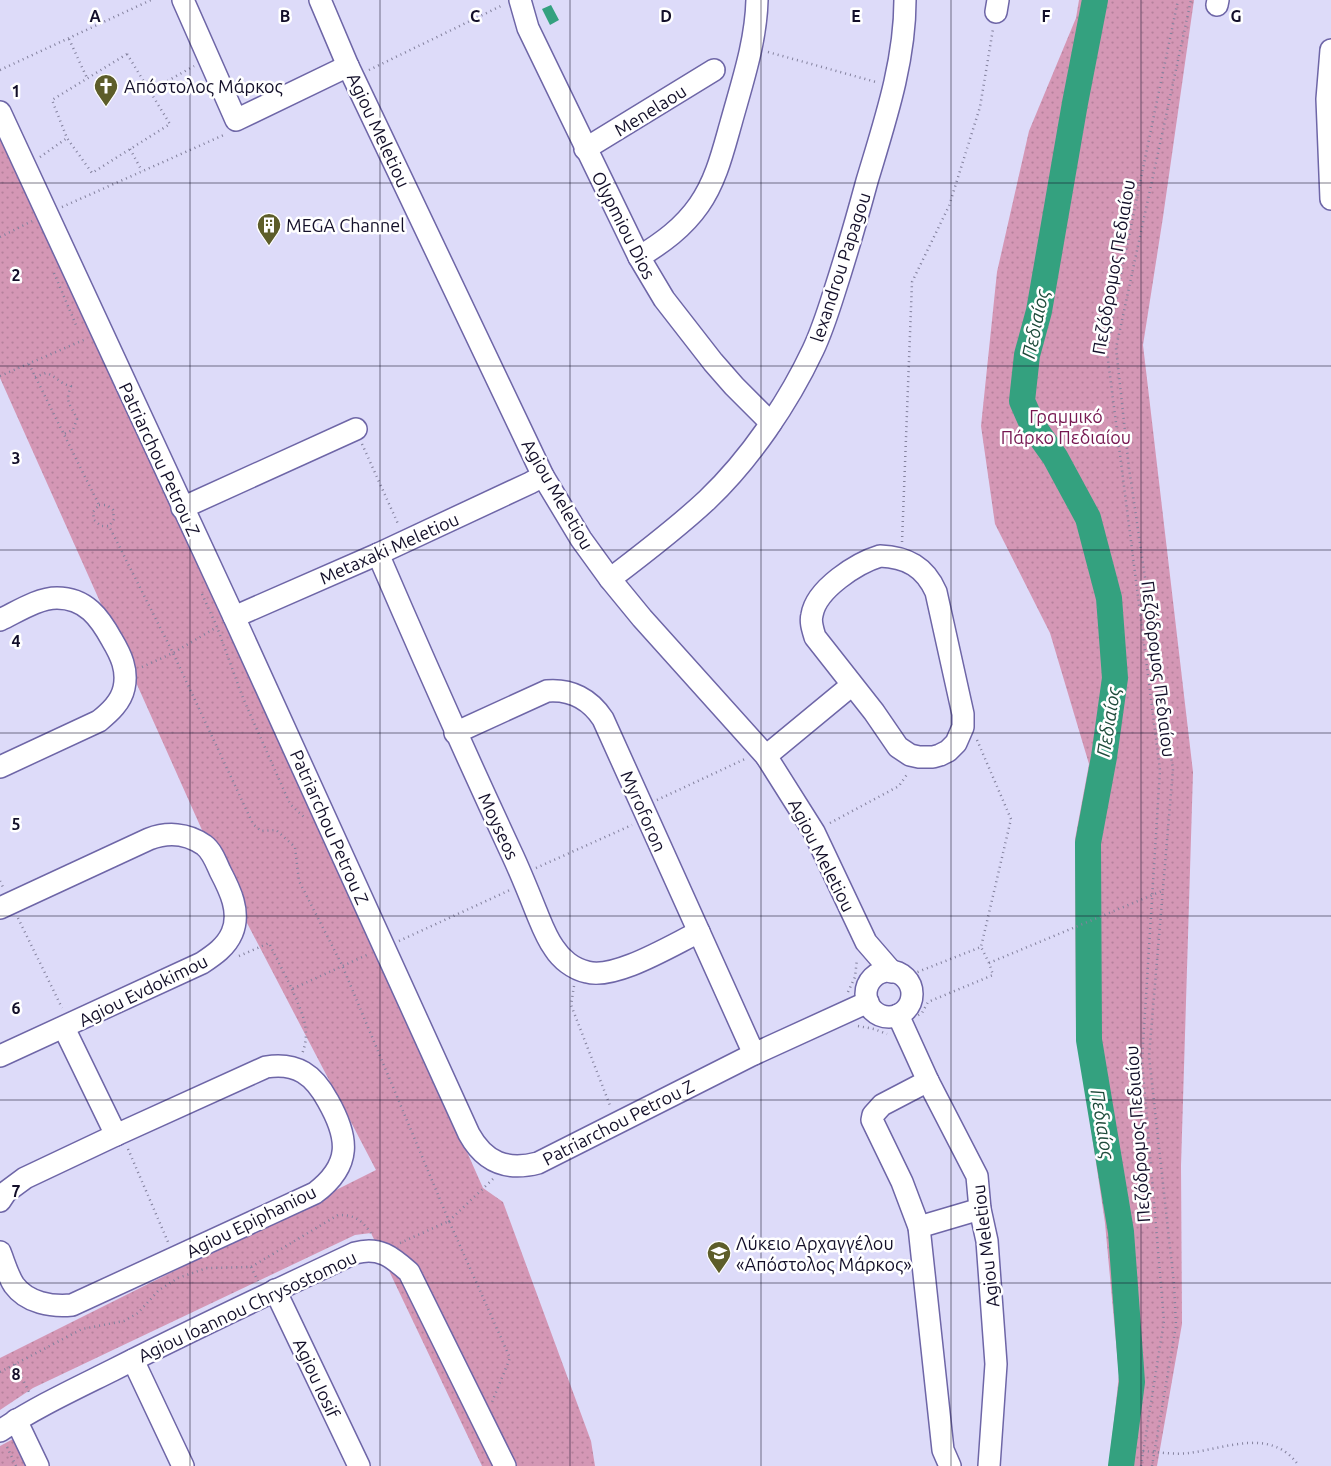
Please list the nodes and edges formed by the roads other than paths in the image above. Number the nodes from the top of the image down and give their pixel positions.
1 (183, 0) edge
2 (320, 0) edge
3 (757, 0) edge
4 (905, 0) edge
5 (514, 2) edge
6 (1331, 50) edge
7 (714, 70) dead end
8 (351, 72) junction
9 (0, 112) edge
10 (585, 149) junction
11 (1330, 161) edge
12 (1331, 199) edge
13 (639, 258) junction
14 (771, 422) junction
15 (356, 429) road end
16 (543, 476) junction
17 (182, 508) junction
18 (378, 554) junction
19 (610, 579) junction
20 (0, 620) edge
21 (226, 622) junction
22 (852, 686) junction
23 (455, 733) junction
24 (762, 752) junction
25 (0, 767) edge
26 (5, 906) edge
27 (699, 932) junction
28 (866, 942) junction
29 (899, 972) junction
30 (869, 992) junction
31 (896, 1025) junction
32 (67, 1026) junction
33 (754, 1054) junction
34 (0, 1056) edge
35 (928, 1081) junction
36 (118, 1133) junction
37 (0, 1201) edge
38 (980, 1209) junction
39 (919, 1227) junction
40 (0, 1252) edge
41 (275, 1290) junction
42 (132, 1360) junction
43 (7, 1431) edge
44 (38, 1466) edge
45 (184, 1466) edge
46 (359, 1466) edge
47 (505, 1466) edge
48 (950, 1466) edge
49 (989, 1466) edge

1 - 8 street
2 - 8 street, Agiou Meletiou
3 - 13 street
4 - 14 street, lexandrou Papagou
5 - 10 street, Olypmiou Dios
6 - 11 street
7 - 10 street, Menelaou
8 - 16 street, Agiou Meletiou
9 - 17 street, Patriarchou Petrou Z
10 - 13 street, Olypmiou Dios
11 - 12 street
13 - 14 street, Olypmiou Dios
14 - 19 street, lexandrou Papagou
15 - 17 street
16 - 18 street, Metaxaki Meletiou
16 - 19 street, Agiou Meletiou
17 - 21 street, Patriarchou Petrou Z
18 - 21 street, Metaxaki Meletiou
18 - 23 street, Moyseos
19 - 24 street, Agiou Meletiou
20 - 25 street
21 - 33 street, Patriarchou Petrou Z
22 - 22 street
22 - 24 street
23 - 27 street, Moyseos
23 - 27 street, Myroforon
24 - 28 street, Agiou Meletiou
26 - 32 street, Agiou Evdokimou
27 - 33 street, Myroforon
28 - 29 street, Agiou Meletiou
28 - 30 street, Agiou Meletiou
29 - 30 street, Patriarchou Petrou Z
29 - 31 street
30 - 31 street
30 - 33 street, Patriarchou Petrou Z
31 - 35 street, Agiou Meletiou
32 - 34 street, Agiou Evdokimou
32 - 36 street
35 - 38 street, Agiou Meletiou
35 - 39 street
36 - 37 street, Agiou Epiphaniou
36 - 40 street, Agiou Epiphaniou
38 - 39 street
38 - 49 street, Agiou Meletiou
39 - 48 street
41 - 42 street, Agiou Ioannou Chrysostomou
41 - 46 street, Agiou Iosif
41 - 47 street, Agiou Ioannou Chrysostomou
42 - 43 street, Agiou Ioannou Chrysostomou
42 - 45 street
43 - 44 street

